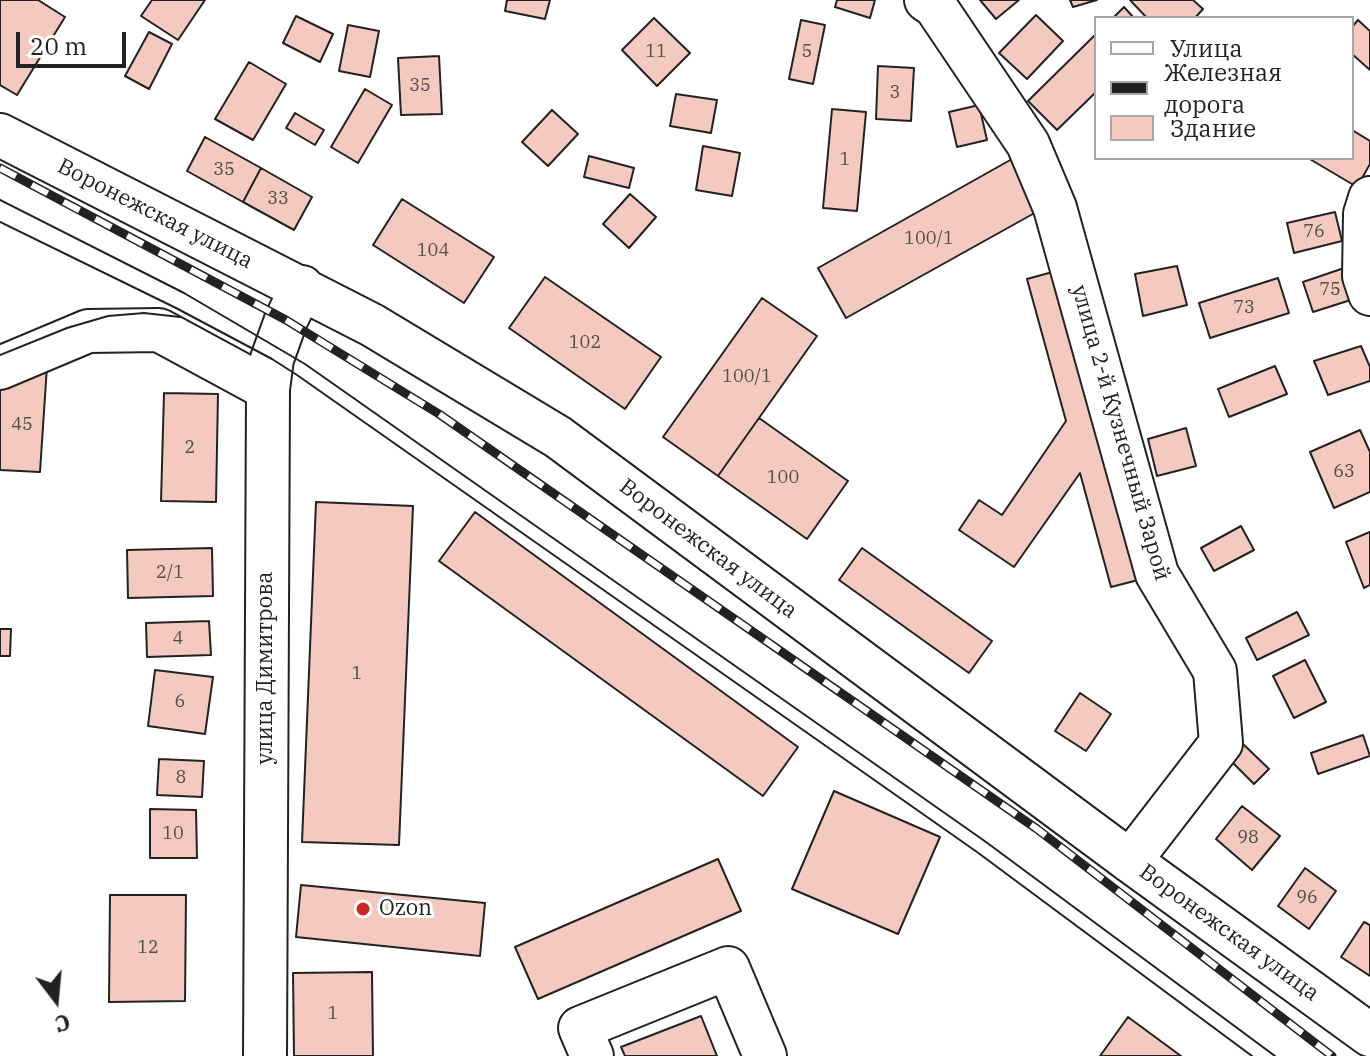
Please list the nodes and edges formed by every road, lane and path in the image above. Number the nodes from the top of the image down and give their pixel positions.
1 (926, 0) edge
2 (0, 135) edge
3 (1370, 198) edge
4 (302, 287) junction
5 (1370, 294) edge
6 (0, 368) edge
7 (268, 389) junction
8 (1130, 861) junction
9 (1370, 1035) edge
10 (265, 1056) edge
11 (592, 1056) edge
12 (765, 1056) edge

1 - 8 street, улица 2-й Кузнечный Зарой
2 - 4 street, Воронежская улица
3 - 5 street
4 - 7 street, улица Димитрова
4 - 8 street, Воронежская улица
6 - 7 street
7 - 10 street, улица Димитрова
8 - 9 street, Воронежская улица
11 - 12 street

